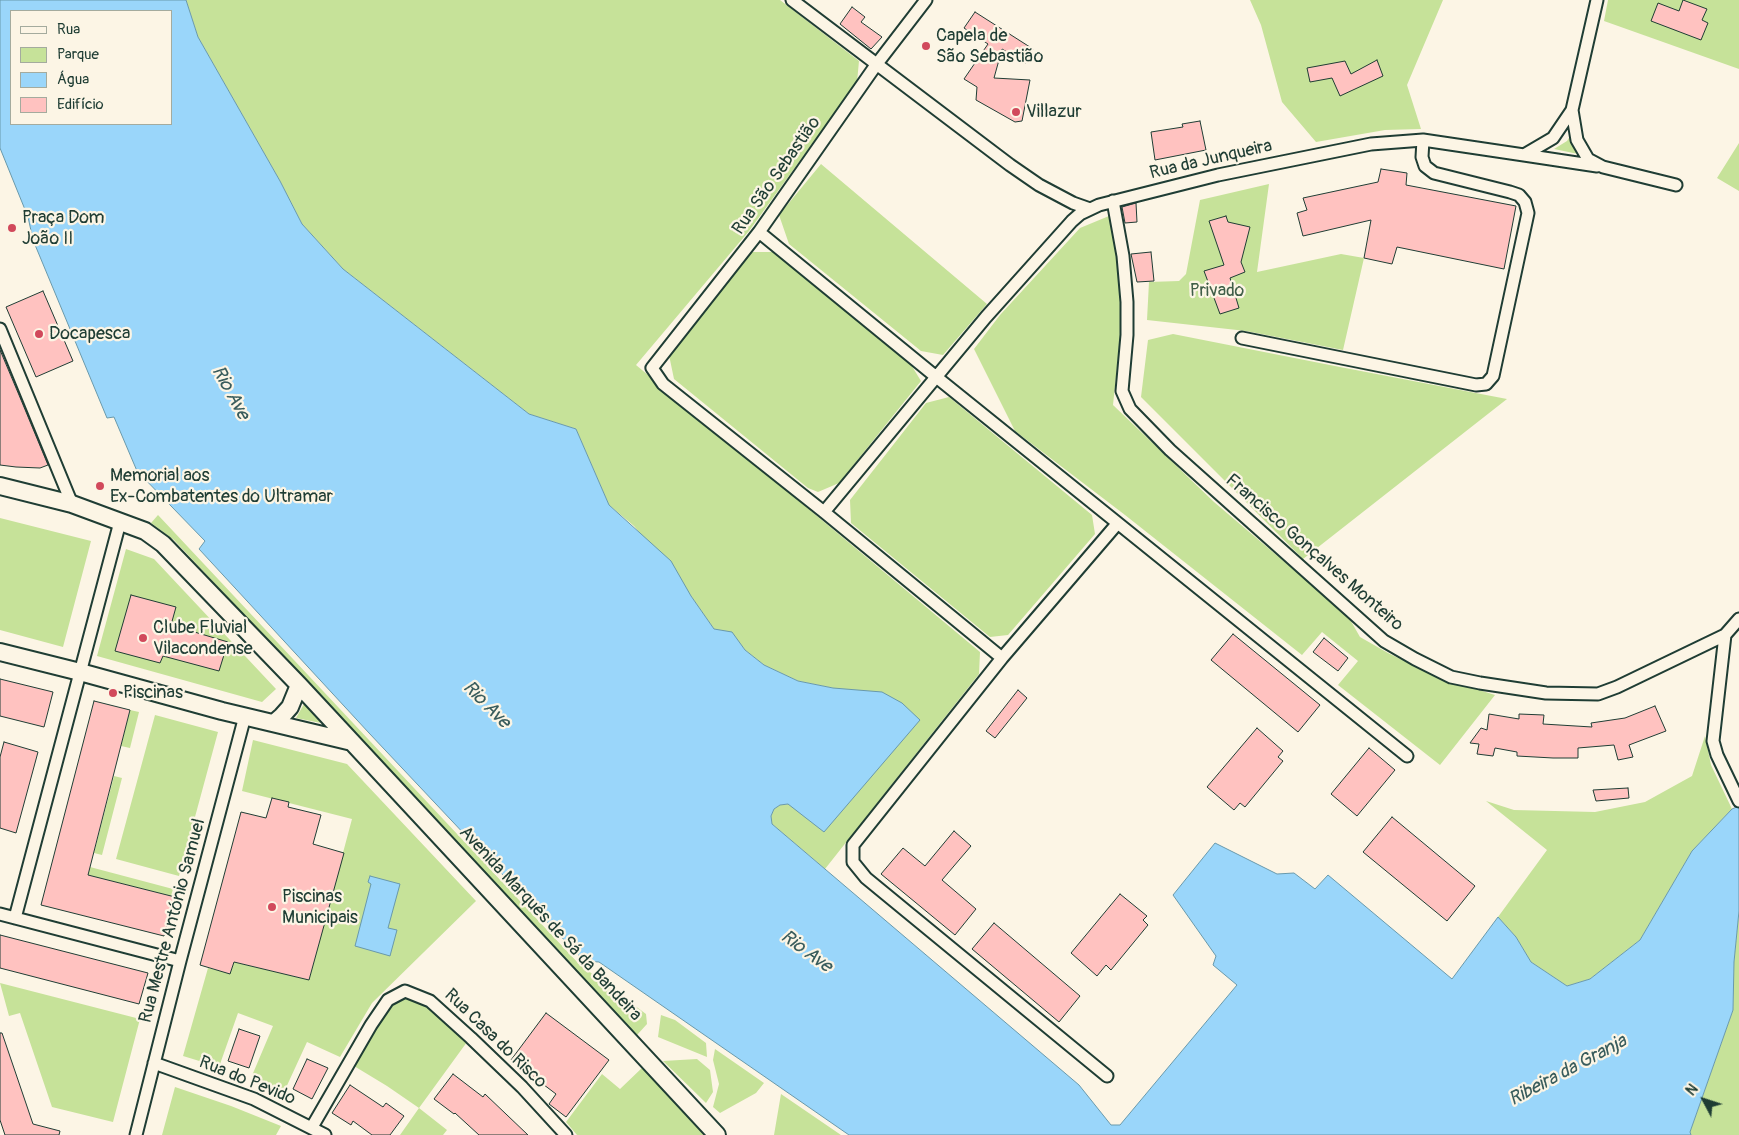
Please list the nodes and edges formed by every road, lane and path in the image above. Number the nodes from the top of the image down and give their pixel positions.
1 (792, 0) edge
2 (926, 0) edge
3 (1597, 0) edge
4 (876, 65) junction
5 (1572, 110) junction
6 (1423, 140) junction
7 (1524, 155) junction
8 (1603, 167) junction
9 (1676, 185) dead end
10 (1113, 201) junction
11 (1090, 209) junction
12 (759, 232) junction
13 (0, 329) edge
14 (1242, 338) dead end
15 (935, 376) junction
16 (0, 486) edge
17 (72, 504) junction
18 (824, 512) junction
19 (120, 522) junction
20 (1117, 524) junction
21 (1739, 619) edge
22 (1725, 634) junction
23 (0, 652) edge
24 (1002, 658) junction
25 (80, 672) junction
26 (299, 685) junction
27 (245, 716) junction
28 (274, 722) junction
29 (352, 742) junction
30 (1407, 756) dead end
31 (1739, 801) edge
32 (0, 914) edge
33 (15, 918) junction
34 (180, 961) junction
35 (154, 1063) junction
36 (1107, 1076) dead end
37 (312, 1127) junction
38 (136, 1135) edge
39 (325, 1135) edge
40 (566, 1135) edge
41 (718, 1135) edge

1 - 4 street
2 - 4 street, Rua São Sebastião
3 - 5 street
4 - 11 street
4 - 12 street, Rua São Sebastião
5 - 7 street
5 - 8 street
6 - 7 street, Rua da Junqueira
6 - 10 street, Rua da Junqueira
6 - 14 street
7 - 8 street, Rua da Junqueira
8 - 9 street, Rua da Junqueira
10 - 11 street, Rua da Junqueira
10 - 22 street, Francisco Gonçalves Monteiro
11 - 15 street, Rua da Junqueira
12 - 15 street
12 - 18 street, Rua São Sebastião
13 - 17 street
15 - 18 street, Rua da Junqueira
15 - 20 street
16 - 17 main road, Avenida Marquês de Sá da Bandeira
17 - 19 main road, Avenida Marquês de Sá da Bandeira
18 - 24 street
19 - 25 street
19 - 26 main road, Avenida Marquês de Sá da Bandeira
20 - 24 street
20 - 30 street
21 - 22 street
22 - 31 street
23 - 25 main road
24 - 36 street
25 - 27 main road
25 - 33 street
26 - 28 main road
26 - 29 main road, Avenida Marquês de Sá da Bandeira
27 - 28 main road
27 - 34 street, Rua Mestre António Samuel
28 - 29 main road
29 - 41 main road, Avenida Marquês de Sá da Bandeira
32 - 33 street
33 - 34 street
34 - 35 street, Rua Mestre António Samuel
35 - 37 street, Rua do Pevido
35 - 38 street, Rua Mestre António Samuel
37 - 39 street, Rua do Pevido
37 - 40 street, Rua Casa do Risco

